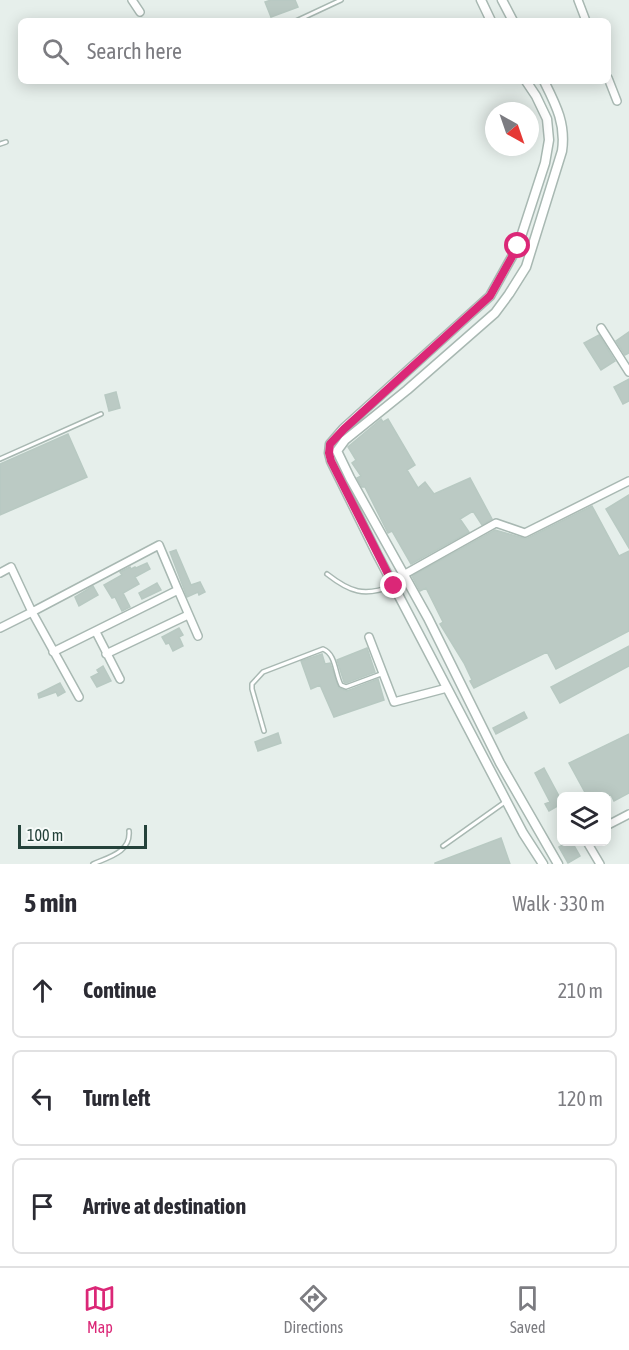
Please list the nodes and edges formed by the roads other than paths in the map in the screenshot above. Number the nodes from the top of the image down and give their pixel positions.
1 (132, 0) edge
2 (341, 0) edge
3 (481, 0) edge
4 (502, 0) edge
5 (578, 0) edge
6 (140, 12) dead end
7 (302, 18) edge
8 (490, 18) edge
9 (511, 18) edge
10 (585, 18) edge
11 (528, 84) edge
12 (546, 84) edge
13 (610, 84) edge
14 (617, 101) dead end
15 (6, 142) dead end
16 (0, 144) edge
17 (601, 327) dead end
18 (629, 372) edge
19 (101, 414) dead end
20 (0, 459) edge
21 (629, 481) edge
22 (0, 573) edge
23 (327, 574) dead end
24 (405, 574) junction
25 (394, 586) junction
26 (178, 590) junction
27 (32, 612) junction
28 (188, 615) junction
29 (428, 618) junction
30 (414, 625) junction
31 (0, 628) edge
32 (96, 632) junction
33 (198, 636) dead end
34 (369, 637) dead end
35 (53, 652) junction
36 (106, 654) junction
37 (383, 674) junction
38 (120, 679) dead end
39 (447, 688) junction
40 (79, 697) dead end
41 (264, 730) dead end
42 (507, 801) junction
43 (629, 814) edge
44 (611, 823) edge
45 (129, 831) dead end
46 (443, 846) dead end
47 (589, 846) edge
48 (93, 864) edge
49 (543, 864) edge
50 (558, 864) edge
51 (600, 864) edge

1 - 6 street
2 - 7 lane
3 - 8 street
4 - 9 street
5 - 10 street
11 - 25 street
12 - 24 street
13 - 14 street
15 - 16 lane
17 - 18 street
19 - 20 lane
21 - 24 street
22 - 27 street
23 - 25 lane
24 - 29 street
25 - 30 street
26 - 27 street
26 - 28 street
26 - 32 street
27 - 31 street
27 - 35 street
28 - 33 street
28 - 36 street
29 - 30 street
29 - 50 street
30 - 39 street
32 - 35 street
32 - 36 street
34 - 37 street
35 - 40 street
36 - 38 street
37 - 39 street
37 - 41 lane
39 - 42 street
42 - 46 lane
42 - 49 street
43 - 44 street
45 - 48 lane
47 - 51 street

